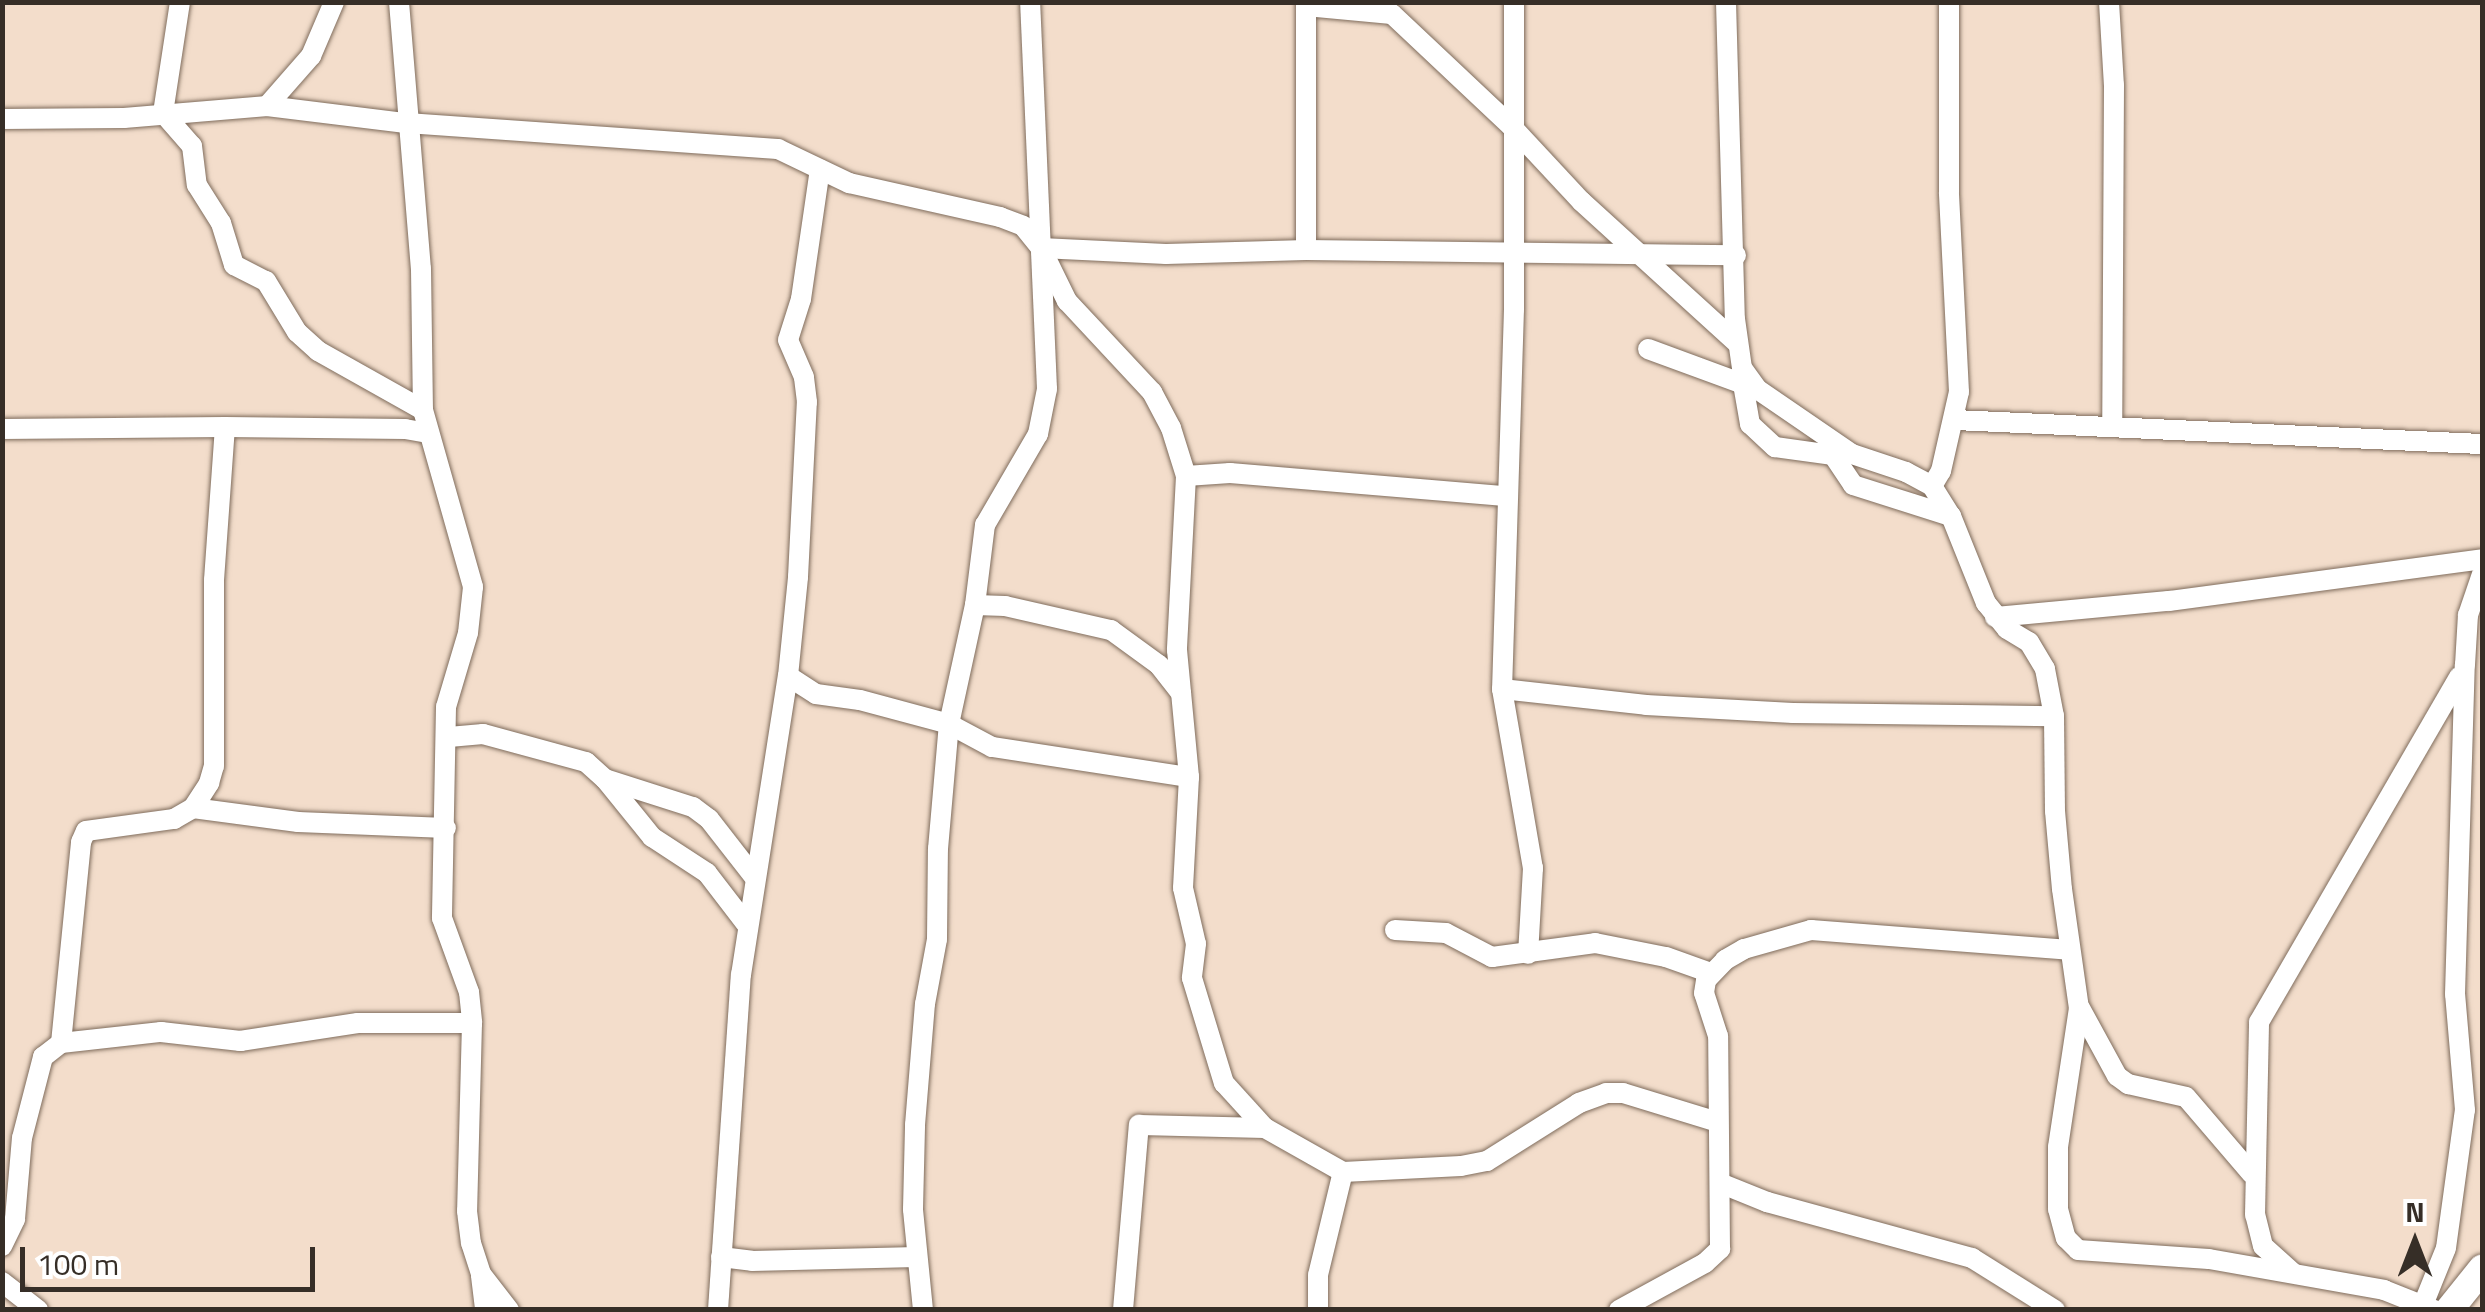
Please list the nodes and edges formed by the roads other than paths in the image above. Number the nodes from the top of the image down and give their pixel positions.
1 (180, 2) edge
2 (334, 2) edge
3 (399, 2) edge
4 (1030, 2) edge
5 (1514, 2) edge
6 (1726, 2) edge
7 (1949, 2) edge
8 (2110, 2) edge
9 (1306, 4) edge
10 (1386, 8) edge
11 (267, 106) junction
12 (163, 113) junction
13 (2, 119) edge
14 (406, 123) junction
15 (1512, 128) junction
16 (820, 170) junction
17 (1041, 248) junction
18 (1306, 250) junction
19 (1512, 255) junction
20 (1639, 255) junction
21 (1736, 255) junction
22 (1737, 343) junction
23 (1648, 349) dead end
24 (423, 410) junction
25 (1955, 420) junction
26 (2112, 424) junction
27 (225, 427) junction
28 (2, 429) edge
29 (428, 433) junction
30 (2482, 444) edge
31 (1186, 476) junction
32 (1932, 486) junction
33 (1506, 496) junction
34 (1951, 516) junction
35 (2482, 559) edge
36 (2482, 574) edge
37 (974, 605) junction
38 (1996, 617) junction
39 (788, 676) junction
40 (2458, 677) dead end
41 (1502, 690) junction
42 (1182, 694) junction
43 (2054, 716) junction
44 (949, 724) junction
45 (448, 737) junction
46 (1188, 777) junction
47 (605, 780) junction
48 (192, 808) junction
49 (446, 828) junction
50 (754, 878) junction
51 (747, 925) junction
52 (1395, 930) dead end
53 (2069, 950) junction
54 (1528, 954) junction
55 (1711, 972) junction
56 (2079, 1008) junction
57 (472, 1023) junction
58 (61, 1043) junction
59 (1718, 1122) junction
60 (1264, 1128) junction
61 (1343, 1172) junction
62 (2252, 1174) junction
63 (1720, 1183) junction
64 (2, 1246) edge
65 (721, 1257) junction
66 (917, 1257) junction
67 (2482, 1269) edge
68 (481, 1274) junction
69 (2295, 1274) junction
70 (2, 1282) edge
71 (2435, 1308) edge
72 (38, 1310) edge
73 (485, 1310) edge
74 (509, 1310) edge
75 (718, 1310) edge
76 (923, 1310) edge
77 (1123, 1310) edge
78 (1318, 1310) edge
79 (1619, 1310) edge
80 (2055, 1310) edge

1 - 12 street
2 - 11 street
3 - 14 street
4 - 17 street
5 - 15 street
6 - 21 street
7 - 25 street
8 - 26 street
9 - 10 street
9 - 18 street
10 - 15 street
11 - 12 street
11 - 14 street
12 - 13 street
12 - 24 street
14 - 16 street
14 - 24 street
15 - 19 street
15 - 20 street
16 - 17 street
16 - 39 street
17 - 18 street
17 - 31 street
17 - 37 street
18 - 19 street
19 - 20 street
19 - 33 street
20 - 21 street
20 - 22 street
21 - 22 street
22 - 32 street
23 - 34 street
24 - 29 street
25 - 26 street
25 - 32 street
26 - 30 street
27 - 28 street
27 - 29 street
27 - 48 street
29 - 45 street
31 - 33 street
31 - 42 street
32 - 34 street
33 - 41 street
34 - 38 street
35 - 38 street
36 - 71 street
37 - 42 street
37 - 44 street
38 - 43 street
39 - 44 street
39 - 50 street
40 - 62 street
41 - 43 street
41 - 54 street
42 - 46 street
43 - 53 street
44 - 46 street
44 - 66 street
45 - 47 street
45 - 49 street
46 - 60 street
47 - 50 street
47 - 51 street
48 - 49 street
48 - 58 street
49 - 57 street
50 - 51 street
51 - 65 street
52 - 54 street
53 - 55 street
53 - 56 street
54 - 55 street
55 - 59 street
56 - 62 street
56 - 69 street
57 - 58 street
57 - 68 street
58 - 64 street
59 - 61 street
59 - 63 street
60 - 61 street
60 - 77 street
61 - 78 street
62 - 69 street
63 - 79 street
63 - 80 street
65 - 66 street
65 - 75 street
66 - 76 street
67 - 71 street
68 - 73 street
68 - 74 street
69 - 71 street
70 - 72 street

